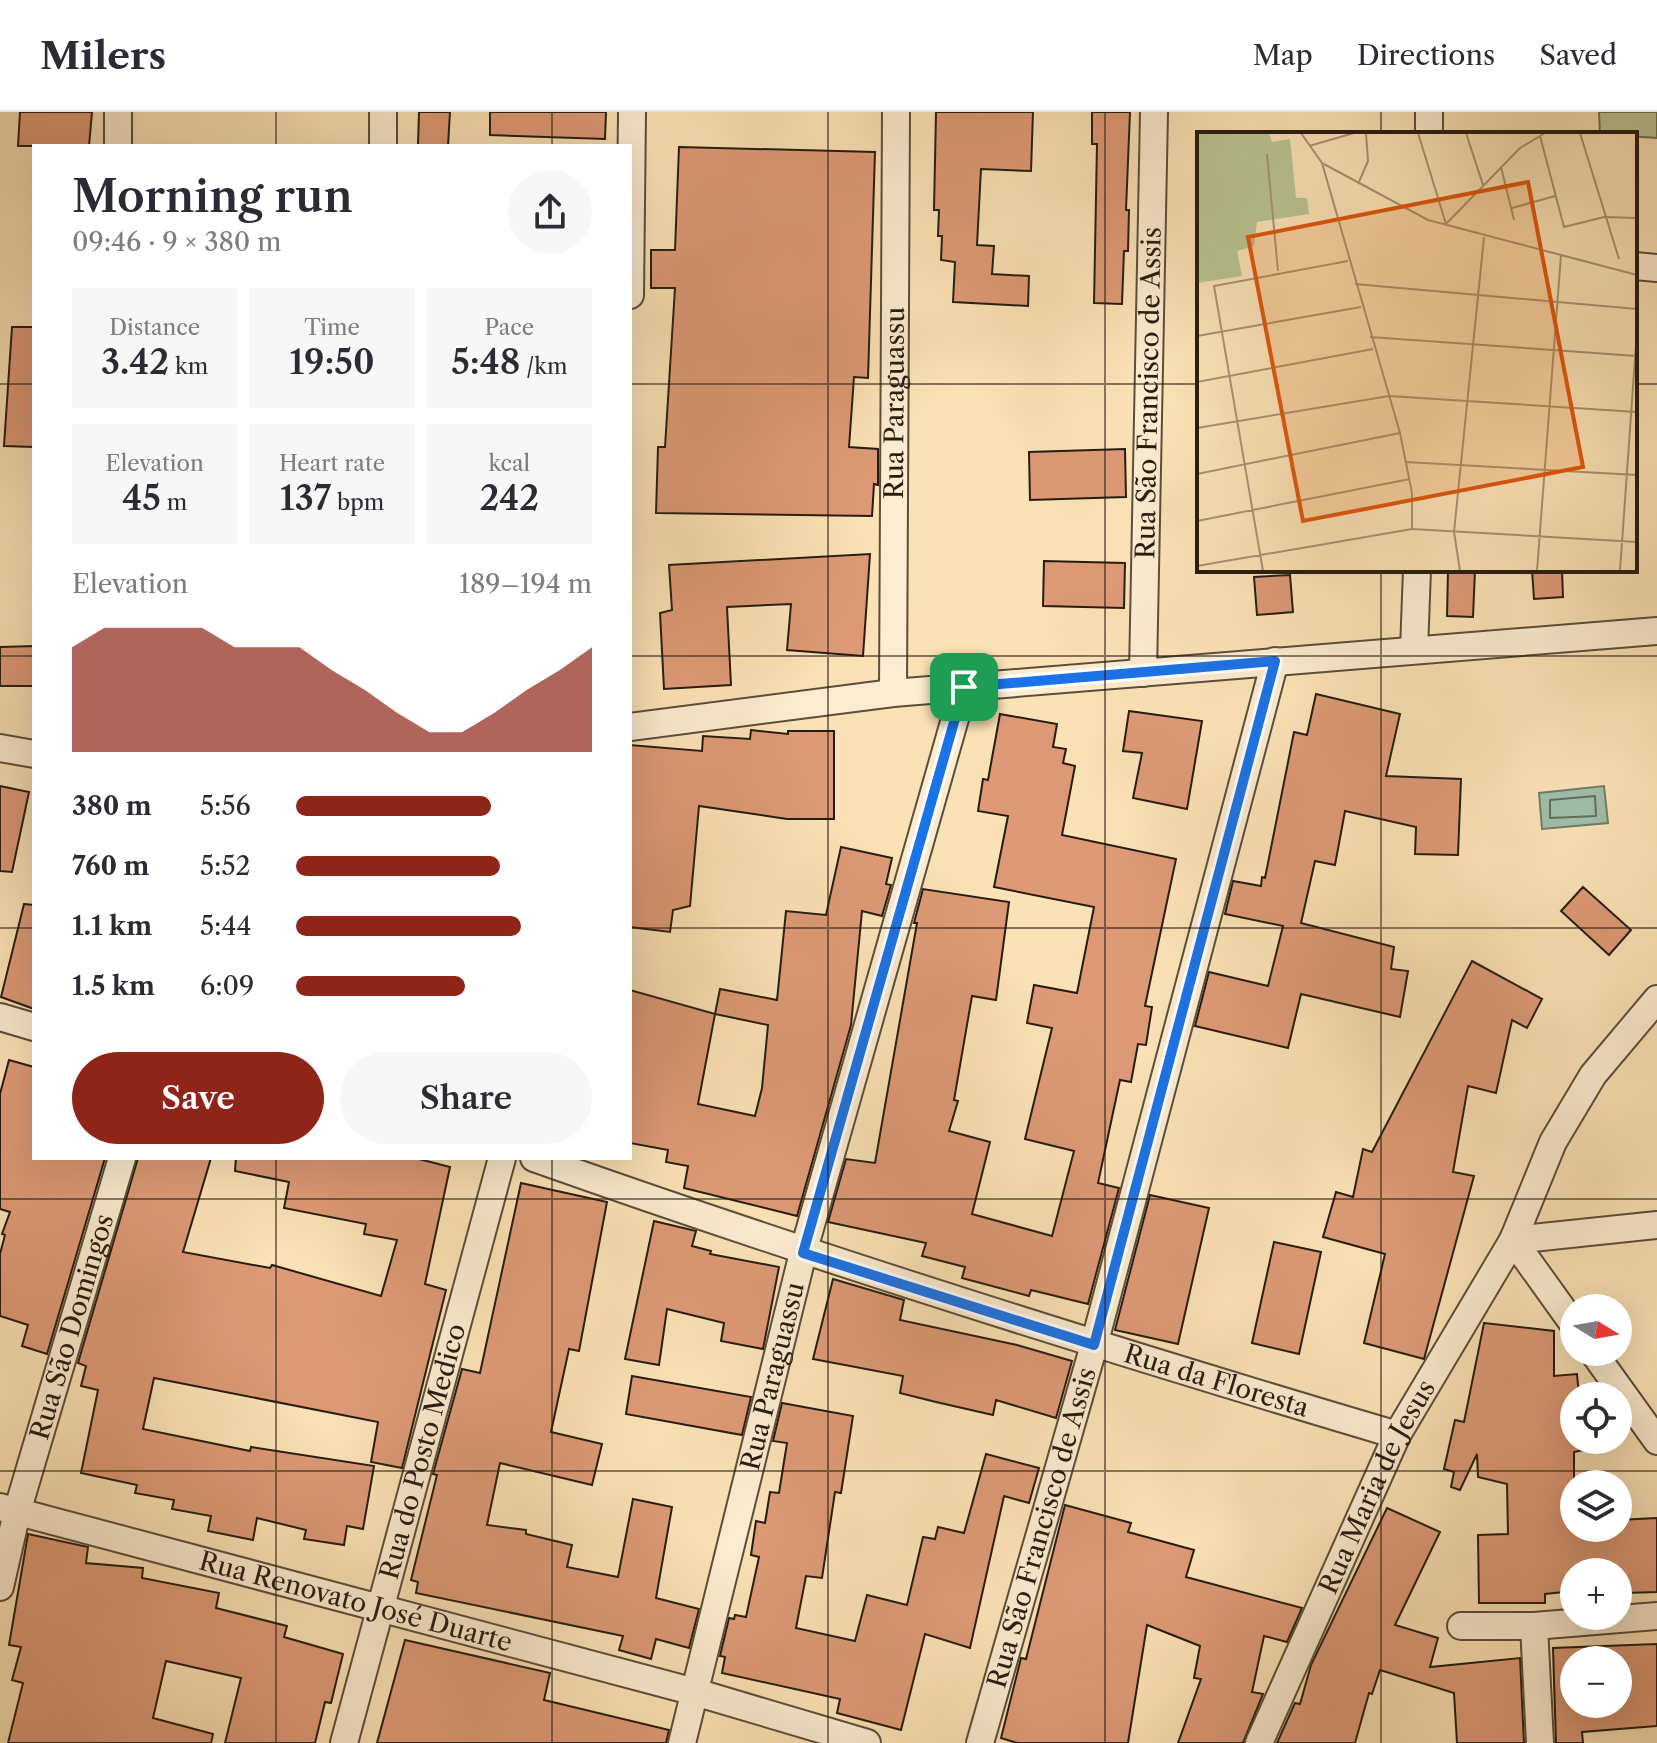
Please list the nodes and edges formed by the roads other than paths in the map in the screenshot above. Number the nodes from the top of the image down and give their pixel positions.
1 (118, 112) edge
2 (383, 112) edge
3 (632, 112) edge
4 (896, 112) edge
5 (1154, 112) edge
6 (118, 144) edge
7 (383, 144) edge
8 (632, 144) edge
9 (1637, 266) edge
10 (1657, 268) edge
11 (1417, 572) edge
12 (1657, 631) edge
13 (1414, 650) junction
14 (1275, 661) junction
15 (1143, 673) junction
16 (964, 687) junction
17 (893, 693) junction
18 (632, 727) edge
19 (0, 748) edge
20 (32, 754) edge
21 (1657, 999) edge
22 (0, 1017) edge
23 (32, 1026) edge
24 (121, 1160) edge
25 (501, 1160) edge
26 (540, 1160) edge
27 (1657, 1225) edge
28 (1513, 1240) junction
29 (803, 1253) junction
30 (1560, 1305) edge
31 (1094, 1345) junction
32 (1603, 1366) edge
33 (1397, 1435) junction
34 (1657, 1441) edge
35 (9, 1510) edge
36 (0, 1587) edge
37 (379, 1606) junction
38 (1657, 1616) edge
39 (1461, 1626) dead end
40 (1534, 1626) junction
41 (695, 1692) junction
42 (344, 1743) edge
43 (682, 1743) edge
44 (867, 1743) edge
45 (980, 1743) edge
46 (1259, 1743) edge
47 (1540, 1743) edge

1 - 6 street
2 - 7 street
3 - 8 street
4 - 17 street, Rua Paraguassu
5 - 15 street, Rua São Francisco de Assis
9 - 10 street
11 - 13 street
12 - 13 street
13 - 14 street
14 - 15 street
14 - 31 street, Rua São Francisco de Assis
15 - 16 street
16 - 17 street
16 - 29 street, Rua Paraguassu
17 - 18 street
19 - 20 street
21 - 28 street, Rua Maria de Jesus
22 - 23 street
24 - 35 street, Rua São Domingos
25 - 37 street, Rua do Posto Medico
26 - 29 street, Rua da Floresta
27 - 28 street
28 - 30 street
28 - 33 street, Rua Maria de Jesus
29 - 31 street, Rua da Floresta
29 - 41 street, Rua Paraguassu
31 - 33 street, Rua da Floresta
31 - 45 street, Rua São Francisco de Assis
32 - 34 street
33 - 46 street, Rua Maria de Jesus
35 - 36 street, Rua São Domingos
35 - 37 street, Rua Renovato José Duarte
37 - 41 street, Rua Renovato José Duarte
37 - 42 street, Rua do Posto Medico
38 - 40 street
39 - 40 street
40 - 47 street
41 - 43 street, Rua Paraguassu
41 - 44 street, Rua Renovato José Duarte

